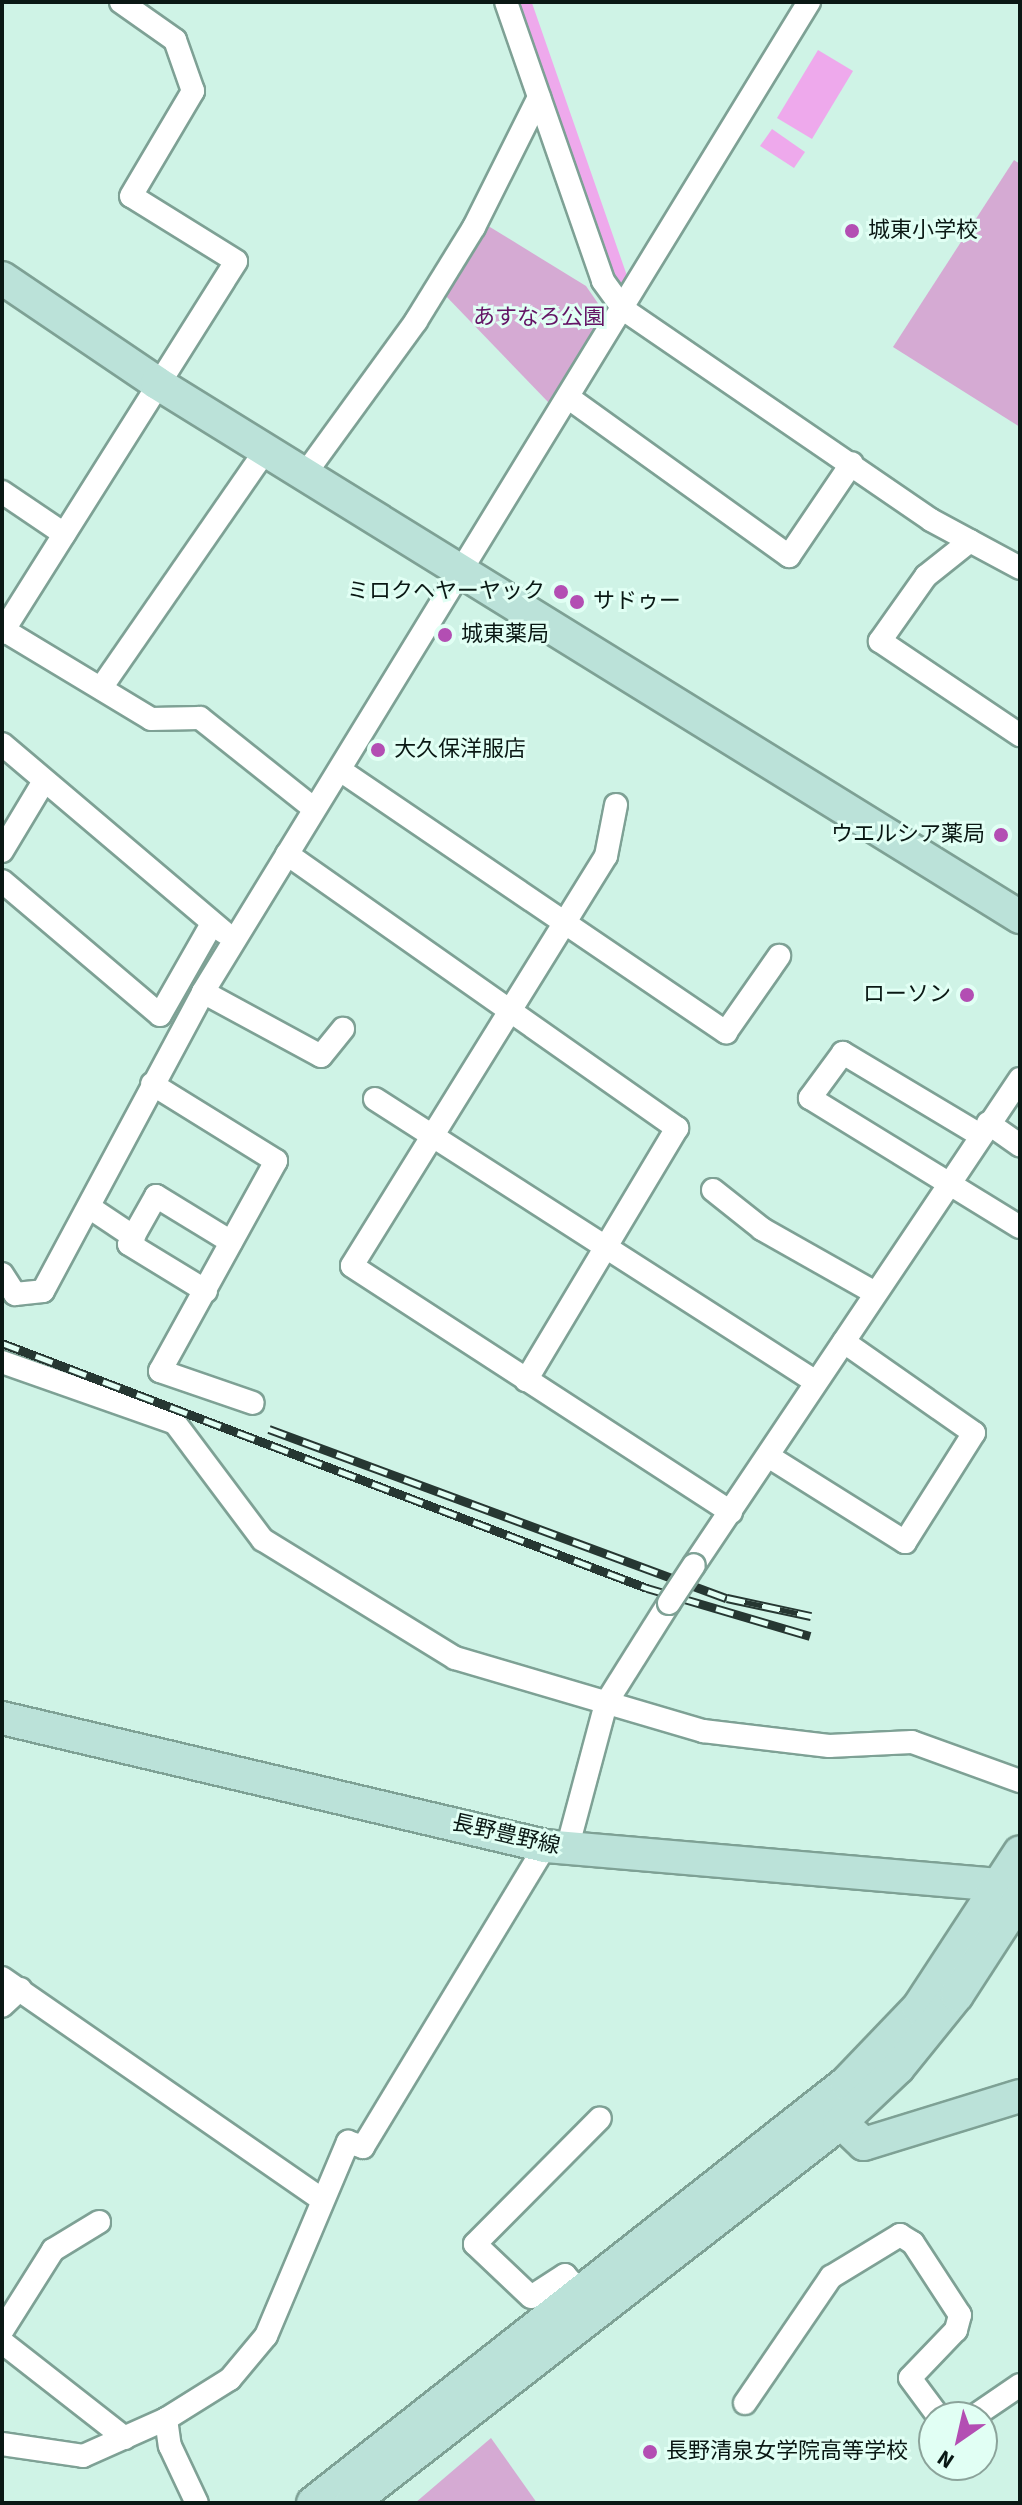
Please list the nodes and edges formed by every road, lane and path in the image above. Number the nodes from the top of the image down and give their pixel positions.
1 (121, 2) edge
2 (809, 2) edge
3 (512, 9) edge
4 (539, 97) junction
5 (2, 278) edge
6 (623, 309) junction
7 (157, 383) junction
8 (569, 398) junction
9 (266, 450) junction
10 (852, 463) junction
11 (305, 474) junction
12 (2, 492) edge
13 (64, 534) junction
14 (970, 541) junction
15 (1019, 565) edge
16 (461, 571) junction
17 (3, 631) edge
18 (101, 688) junction
19 (1020, 735) edge
20 (2, 744) edge
21 (340, 770) junction
22 (44, 781) junction
23 (616, 805) dead end
24 (313, 808) junction
25 (2, 851) edge
26 (287, 854) junction
27 (2, 881) edge
28 (1020, 917) edge
29 (212, 924) junction
30 (565, 927) junction
31 (234, 941) junction
32 (779, 956) dead end
33 (203, 992) junction
34 (514, 1010) junction
35 (343, 1029) dead end
36 (1020, 1079) edge
37 (152, 1084) junction
38 (375, 1099) dead end
39 (984, 1129) junction
40 (435, 1138) junction
41 (1020, 1145) edge
42 (951, 1178) junction
43 (713, 1190) dead end
44 (89, 1207) junction
45 (1020, 1227) edge
46 (134, 1237) junction
47 (231, 1242) junction
48 (604, 1246) junction
49 (2, 1274) edge
50 (206, 1291) junction
51 (875, 1293) junction
52 (844, 1342) junction
53 (2, 1362) edge
54 (526, 1380) junction
55 (816, 1382) junction
56 (253, 1403) dead end
57 (768, 1456) junction
58 (731, 1512) junction
59 (606, 1703) junction
60 (2, 1718) edge
61 (1020, 1781) edge
62 (556, 1848) junction
63 (1020, 1852) edge
64 (1013, 1890) edge
65 (11, 1983) edge
66 (2, 2006) edge
67 (1020, 2096) edge
68 (830, 2114) junction
69 (600, 2118) dead end
70 (321, 2199) junction
71 (99, 2222) dead end
72 (581, 2293) junction
73 (2, 2331) edge
74 (2, 2342) edge
75 (1020, 2385) edge
76 (927, 2401) edge
77 (996, 2401) edge
78 (745, 2403) dead end
79 (166, 2419) junction
80 (125, 2438) junction
81 (2, 2444) edge
82 (197, 2503) edge
83 (313, 2503) edge
84 (351, 2503) edge

1 - 7 street
2 - 6 street
3 - 4 street
4 - 6 street
4 - 11 street
5 - 7 street
6 - 8 street
6 - 10 street
7 - 9 street
7 - 13 street
8 - 10 street
8 - 16 street
9 - 11 street
9 - 18 street
10 - 14 street
11 - 16 street
12 - 13 street
13 - 17 street
14 - 15 street
14 - 19 street
16 - 21 street
16 - 28 street
17 - 18 street
18 - 24 street
20 - 22 street
21 - 24 street
21 - 30 street
22 - 25 street
22 - 29 street
23 - 30 street
24 - 26 street
26 - 31 street
26 - 34 street
27 - 29 street
29 - 31 street
30 - 32 street
30 - 34 street
31 - 33 street
33 - 35 street
33 - 37 street
34 - 40 street
34 - 48 street
36 - 39 street
37 - 44 street
37 - 47 street
38 - 40 street
39 - 41 street
39 - 42 street
39 - 42 street
40 - 48 street
40 - 54 street
42 - 45 street
42 - 51 street
43 - 51 street
44 - 46 street
44 - 49 street
46 - 47 street
46 - 50 street
47 - 50 street
48 - 54 street
48 - 55 street
50 - 56 street
51 - 52 street
52 - 55 street
52 - 57 street
53 - 59 street
54 - 58 street
55 - 57 street
57 - 58 street
58 - 59 street, bridge
59 - 61 street
59 - 62 street
60 - 62 street, 長野豊野線
62 - 64 street, 長野豊野線
62 - 70 street
63 - 64 street
64 - 68 street
65 - 66 street
65 - 70 street
67 - 68 street
68 - 72 street
68 - 84 street
69 - 72 street
70 - 79 street
71 - 73 street
72 - 83 street
74 - 80 street
75 - 77 street
76 - 78 street
79 - 80 street
79 - 82 street
80 - 81 street

